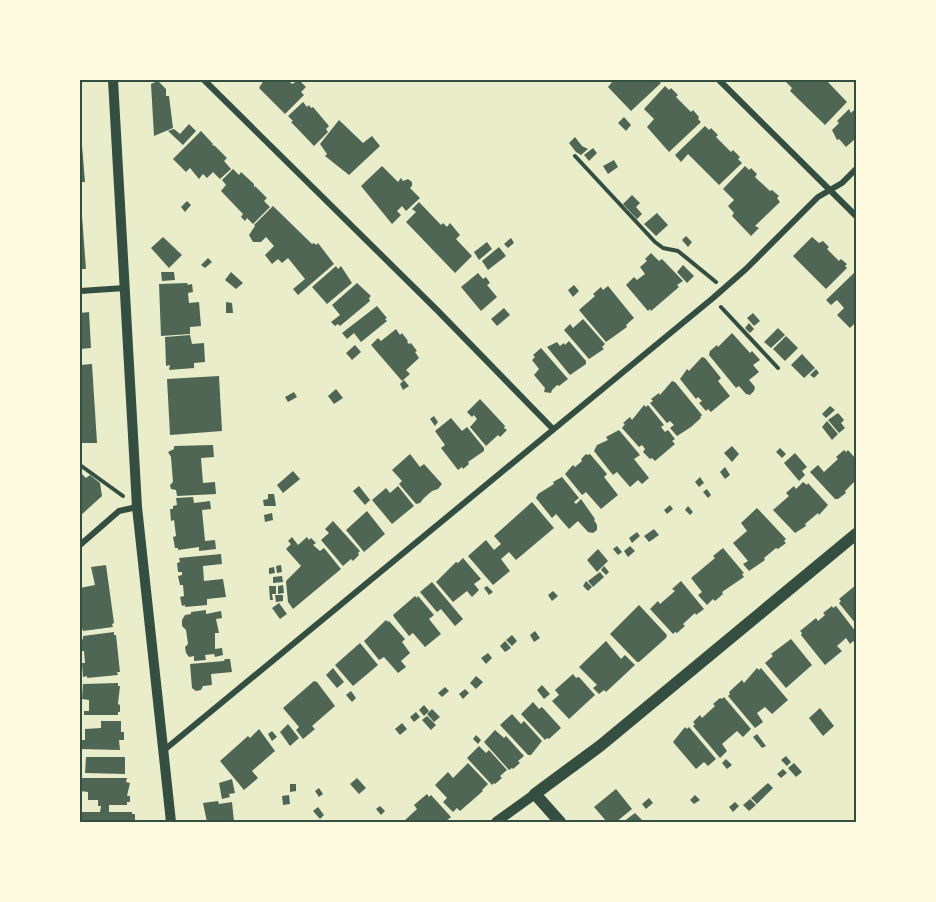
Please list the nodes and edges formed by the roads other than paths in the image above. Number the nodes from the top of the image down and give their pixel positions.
1 (113, 80) edge
2 (204, 80) edge
3 (719, 80) edge
4 (856, 169) edge
5 (829, 189) junction
6 (856, 216) edge
7 (125, 288) junction
8 (80, 291) edge
9 (553, 429) junction
10 (137, 507) junction
11 (856, 534) edge
12 (80, 545) edge
13 (163, 751) junction
14 (535, 794) junction
15 (171, 822) edge
16 (496, 822) edge
17 (560, 822) edge

1 - 7 street
2 - 9 street
3 - 5 street
4 - 5 street
5 - 6 street
5 - 9 street
7 - 8 street
7 - 10 street
9 - 13 street
10 - 12 street
10 - 13 street
11 - 14 main road
13 - 15 street
14 - 16 street
14 - 17 main road

